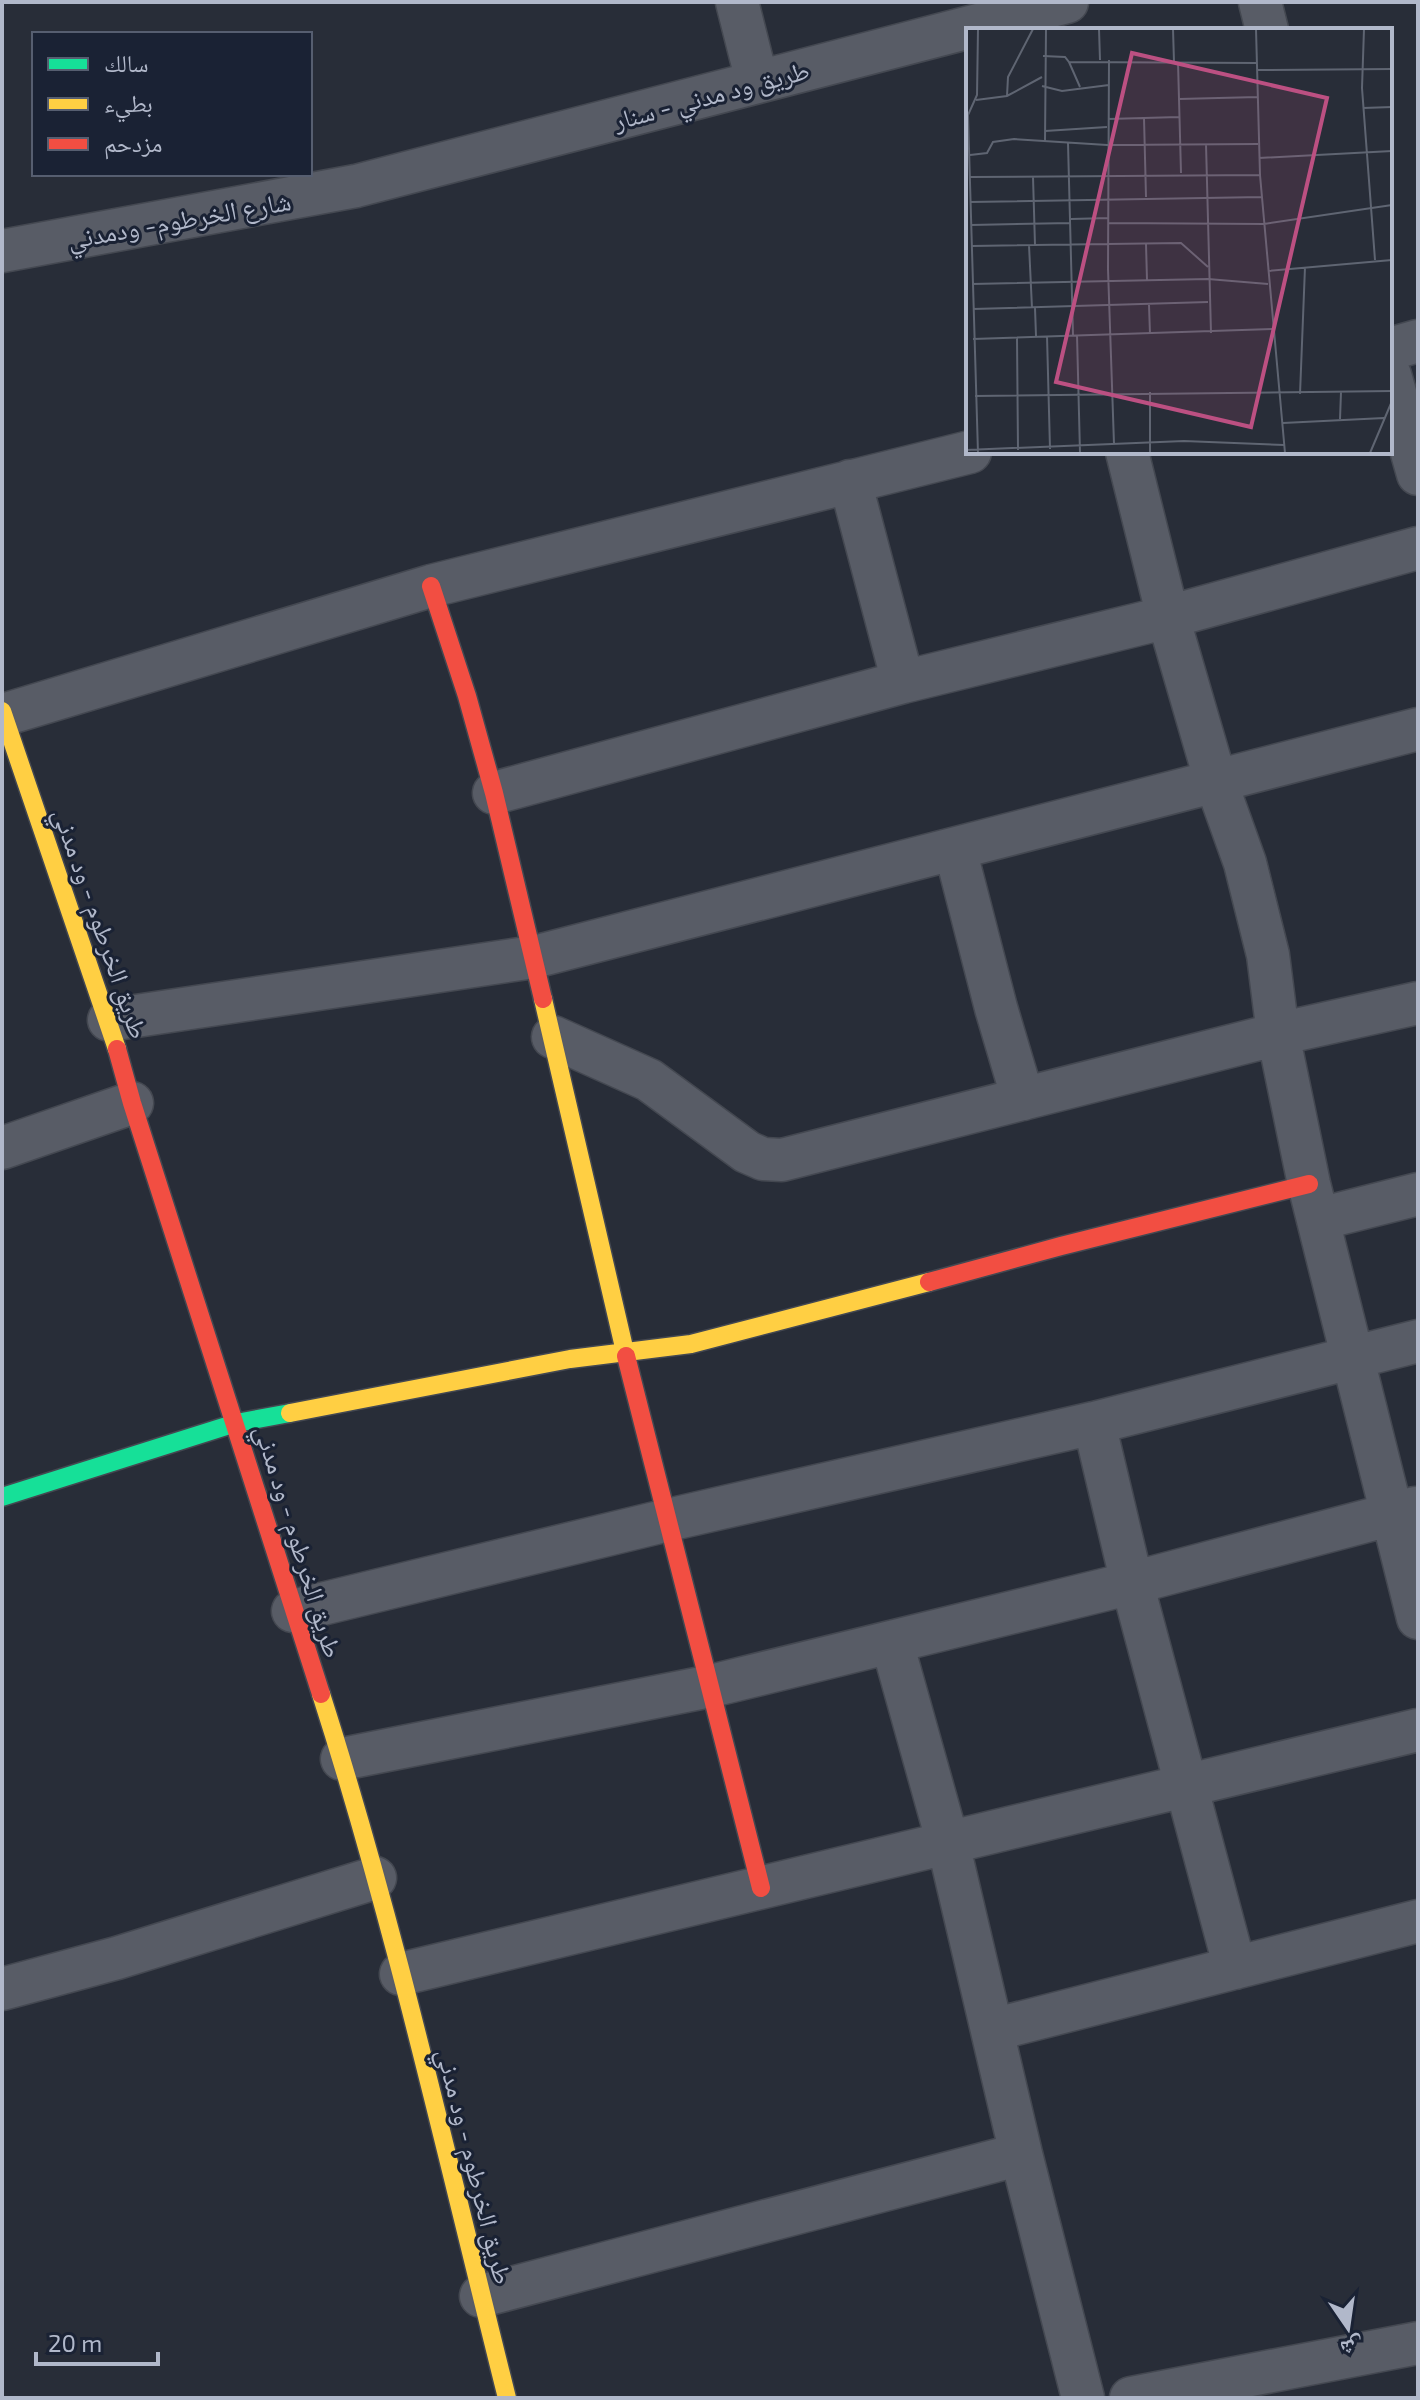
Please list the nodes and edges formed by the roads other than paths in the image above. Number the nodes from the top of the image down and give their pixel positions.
1 (737, 2) edge
2 (1067, 2) edge
3 (1260, 2) edge
4 (1015, 16) edge
5 (966, 28) edge
6 (967, 28) edge
7 (1266, 28) edge
8 (757, 81) junction
9 (356, 186) joint
10 (2, 251) edge
11 (1418, 341) edge
12 (1392, 348) edge
13 (1392, 382) edge
14 (966, 453) edge
15 (1127, 454) edge
16 (1418, 474) edge
17 (850, 481) junction
18 (1418, 548) edge
19 (431, 586) junction
20 (1168, 617) junction
21 (903, 682) junction
22 (3, 713) edge
23 (1418, 729) edge
24 (1216, 782) junction
25 (494, 793) junction
26 (955, 849) junction
27 (534, 957) junction
28 (1418, 1003) edge
29 (109, 1020) junction
30 (1278, 1034) junction
31 (553, 1037) junction
32 (1023, 1099) junction
33 (132, 1103) junction
34 (2, 1148) edge
35 (1418, 1194) edge
36 (1314, 1202) junction
37 (1418, 1341) edge
38 (626, 1354) junction
39 (1352, 1360) junction
40 (236, 1423) junction
41 (1094, 1423) junction
42 (2, 1497) edge
43 (1404, 1511) edge
44 (668, 1520) junction
45 (1132, 1583) junction
46 (293, 1611) junction
47 (1418, 1618) edge
48 (892, 1643) junction
49 (711, 1686) junction
50 (1418, 1730) edge
51 (342, 1759) junction
52 (1188, 1786) junction
53 (948, 1843) junction
54 (375, 1878) junction
55 (761, 1888) junction
56 (1418, 1921) edge
57 (1235, 1968) junction
58 (401, 1974) junction
59 (2, 1989) edge
60 (992, 2030) junction
61 (1021, 2154) junction
62 (481, 2296) junction
63 (1418, 2343) edge
64 (507, 2398) edge
65 (1083, 2398) edge
66 (1131, 2398) edge

1 - 8 street
2 - 4 street, طريق ود مدني - سنار
3 - 7 street
4 - 6 street, طريق ود مدني - سنار
5 - 8 street, طريق ود مدني - سنار
8 - 9 street, طريق ود مدني - سنار
9 - 10 street, شارع الخرطوم- ودمدني
11 - 12 street
13 - 16 street
14 - 17 street
15 - 20 street
17 - 19 street
17 - 21 street
18 - 20 street
19 - 22 street
19 - 25 street
20 - 21 street
20 - 24 street
21 - 25 street
22 - 29 street, طريق الخرطوم - ود مدني
23 - 24 street
24 - 26 street
24 - 30 street
25 - 27 street
26 - 27 street
26 - 32 street
27 - 29 street
27 - 31 street
28 - 30 street
29 - 33 street, طريق الخرطوم - ود مدني
30 - 32 street
30 - 36 street
31 - 32 street
31 - 38 street
33 - 34 street
33 - 40 street, طريق الخرطوم - ود مدني
35 - 36 street
36 - 38 street
36 - 39 street
37 - 39 street
38 - 40 street
38 - 44 street
39 - 41 street
39 - 43 street
40 - 42 street
40 - 46 street, طريق الخرطوم - ود مدني
41 - 44 street
41 - 45 street
43 - 45 street
43 - 47 street
44 - 46 street
44 - 49 street
45 - 48 street
45 - 52 street
46 - 51 street, طريق الخرطوم - ود مدني
48 - 49 street
48 - 53 street
49 - 51 street
49 - 55 street
50 - 52 street
51 - 54 street, طريق الخرطوم - ود مدني
52 - 53 street
52 - 57 street
53 - 55 street
53 - 60 street
54 - 58 street, طريق الخرطوم - ود مدني
54 - 59 street
55 - 58 street
56 - 57 street
57 - 60 street
58 - 62 street, طريق الخرطوم - ود مدني
60 - 61 street
61 - 62 street
61 - 65 street
62 - 64 street, طريق الخرطوم - ود مدني
63 - 66 street

